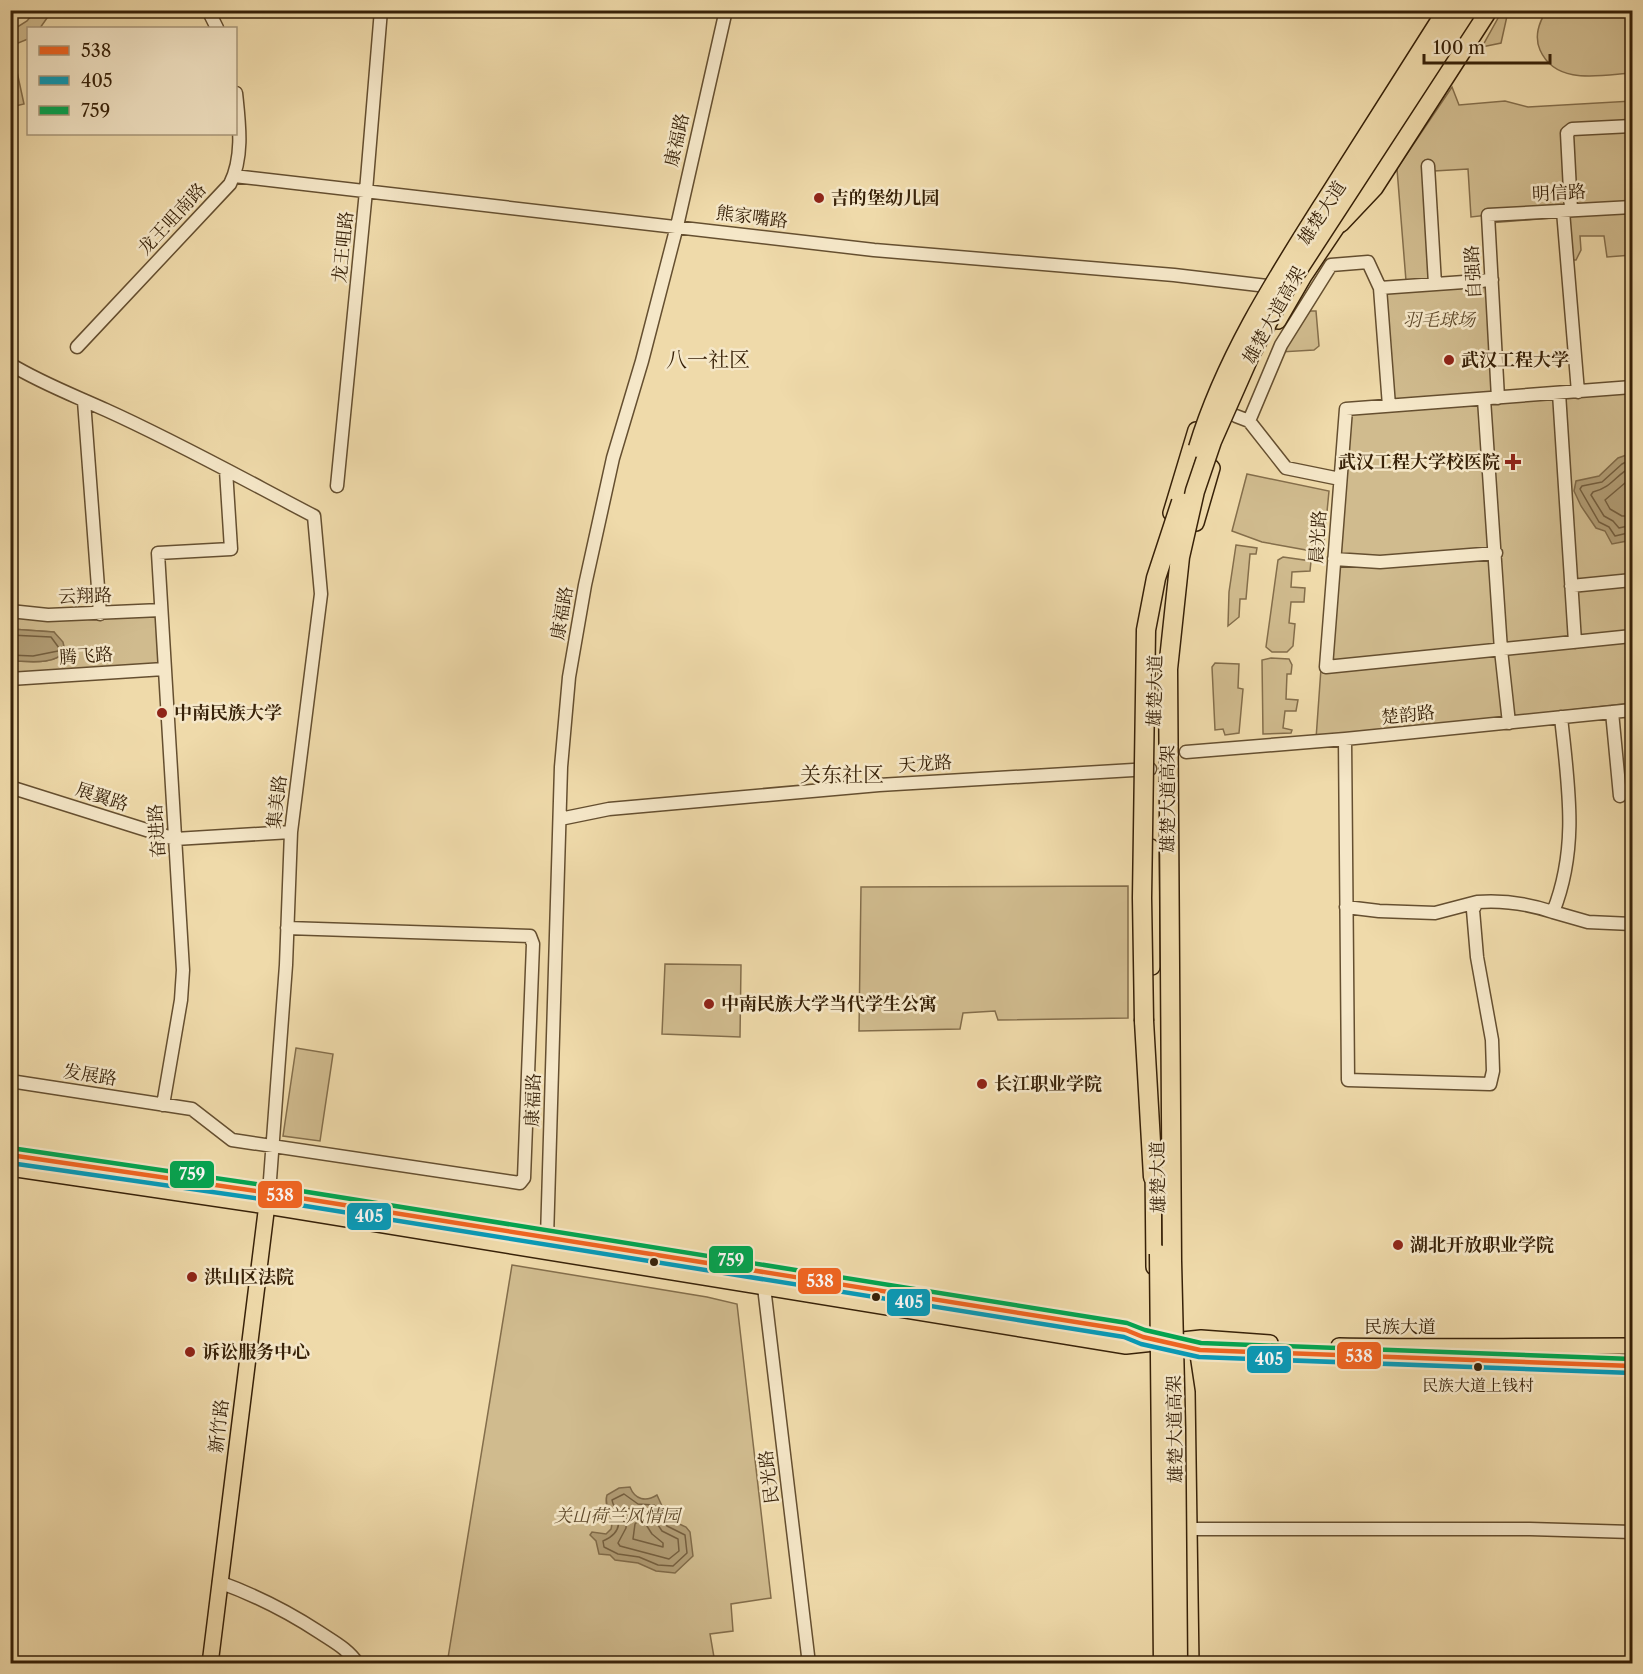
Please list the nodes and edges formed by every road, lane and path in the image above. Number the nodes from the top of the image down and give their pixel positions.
1 (208, 10) edge
2 (381, 10) edge
3 (726, 10) edge
4 (1441, 10) edge
5 (1447, 10) edge
6 (1467, 10) edge
7 (1475, 10) edge
8 (1488, 10) edge
9 (216, 27) edge
10 (237, 110) edge
11 (1632, 126) edge
12 (1428, 166) dead end
13 (234, 176) junction
14 (366, 191) junction
15 (1632, 207) edge
16 (1567, 211) junction
17 (1488, 215) joint
18 (1340, 223) junction
19 (677, 226) junction
20 (1492, 280) junction
21 (1435, 284) junction
22 (1267, 286) junction
23 (1380, 288) junction
24 (77, 347) dead end
25 (10, 364) edge
26 (1632, 387) edge
27 (1213, 388) junction
28 (1578, 392) junction
29 (1559, 393) junction
30 (1498, 398) junction
31 (1484, 399) junction
32 (1237, 400) junction
33 (84, 401) junction
34 (1389, 406) junction
35 (1236, 417) dead end
36 (1249, 421) junction
37 (226, 470) junction
38 (1340, 479) junction
39 (337, 486) dead end
40 (1181, 502) junction
41 (1496, 553) junction
42 (1334, 559) junction
43 (1632, 580) edge
44 (1571, 586) junction
45 (10, 610) edge
46 (161, 610) junction
47 (100, 614) junction
48 (1632, 636) edge
49 (1575, 642) junction
50 (1501, 650) junction
51 (164, 669) junction
52 (10, 679) edge
53 (1632, 710) edge
54 (1612, 712) junction
55 (1561, 717) junction
56 (1509, 723) junction
57 (1345, 739) junction
58 (1186, 752) dead end
59 (1150, 769) junction
60 (10, 787) edge
61 (1620, 796) dead end
62 (560, 819) junction
63 (291, 832) junction
64 (175, 839) junction
65 (1477, 902) junction
66 (1346, 907) junction
67 (1553, 912) junction
68 (1632, 924) edge
69 (287, 928) junction
70 (10, 1081) edge
71 (164, 1105) junction
72 (273, 1145) junction
73 (10, 1155) edge
74 (10, 1168) edge
75 (1153, 1177) junction
76 (268, 1200) junction
77 (547, 1238) junction
78 (764, 1287) junction
79 (1168, 1342) junction
80 (1632, 1347) edge
81 (1632, 1366) edge
82 (1189, 1529) junction
83 (1632, 1532) edge
84 (219, 1582) junction
85 (210, 1664) edge
86 (358, 1664) edge
87 (809, 1664) edge
88 (1155, 1664) edge
89 (1163, 1664) edge
90 (1178, 1664) edge
91 (1191, 1664) edge

1 - 9 street
2 - 14 street, 龙王咀路
3 - 19 street, 康福路
4 - 22 main road, 雄楚大道
5 - 40 highway, 雄楚大道高架, bridge
6 - 90 highway, 雄楚大道高架, bridge
7 - 18 main road, 雄楚大道
8 - 18 highway
10 - 13 street, 龙王咀南路
11 - 16 street
12 - 21 street
13 - 14 street, 熊家嘴路
13 - 24 street, 龙王咀南路
14 - 19 street, 熊家嘴路
14 - 39 street, 龙王咀路
15 - 16 street, 明信路
16 - 17 street, 明信路
16 - 28 street
17 - 20 street, 自强路
18 - 32 main road, 雄楚大道
19 - 22 street, 熊家嘴路
19 - 62 street, 康福路
20 - 21 street
20 - 30 street, 自强路
21 - 23 street
22 - 27 main road, 雄楚大道
23 - 34 street
23 - 36 street
25 - 33 street
26 - 28 street
27 - 32 main road
27 - 59 main road, 雄楚大道
28 - 29 street
29 - 30 street
29 - 44 street
30 - 31 street
31 - 34 street
31 - 41 street
32 - 79 main road, 雄楚大道
33 - 37 street
33 - 47 street
34 - 38 street, 晨光路
35 - 36 street
36 - 38 street
37 - 46 street, 奋进路
37 - 63 street, 集美路
38 - 42 street, 晨光路
40 - 75 highway, bridge
40 - 89 highway, 雄楚大道高架, bridge
41 - 42 street
41 - 50 street
42 - 50 street, 晨光路
43 - 44 street
44 - 49 street
45 - 47 street, 云翔路
46 - 47 street, 云翔路
46 - 51 street, 奋进路
48 - 49 street
49 - 50 street
50 - 56 street
51 - 52 street, 腾飞路
51 - 64 street, 奋进路
53 - 54 street, 楚韵路
54 - 55 street, 楚韵路
54 - 61 street
55 - 56 street, 楚韵路
55 - 67 street
56 - 57 street, 楚韵路
57 - 58 street, 楚韵路
57 - 66 street
59 - 62 street, 天龙路
59 - 75 main road, 雄楚大道
60 - 64 street, 展翼路
62 - 77 street, 康福路
63 - 64 street, 展翼路
63 - 69 street, 集美路
64 - 71 street, 奋进路
65 - 66 street
65 - 66 street
65 - 67 street
67 - 68 street
69 - 72 street, 集美路
69 - 72 street, 发展路
70 - 71 street, 发展路
71 - 72 street, 发展路
72 - 76 street, 集美路
73 - 76 main road, 民族大道
74 - 76 main road, 民族大道
75 - 79 main road, 雄楚大道
76 - 77 main road, 民族大道
76 - 78 main road, 民族大道
76 - 84 main road, 新竹路
77 - 79 main road, 民族大道
78 - 79 main road, 民族大道
78 - 87 street, 民光路
79 - 80 main road, 民族大道
79 - 81 main road, 民族大道
79 - 82 main road, 雄楚大道
79 - 88 main road, 雄楚大道
82 - 83 street
82 - 91 main road, 雄楚大道
84 - 85 main road, 新竹路
84 - 86 street

